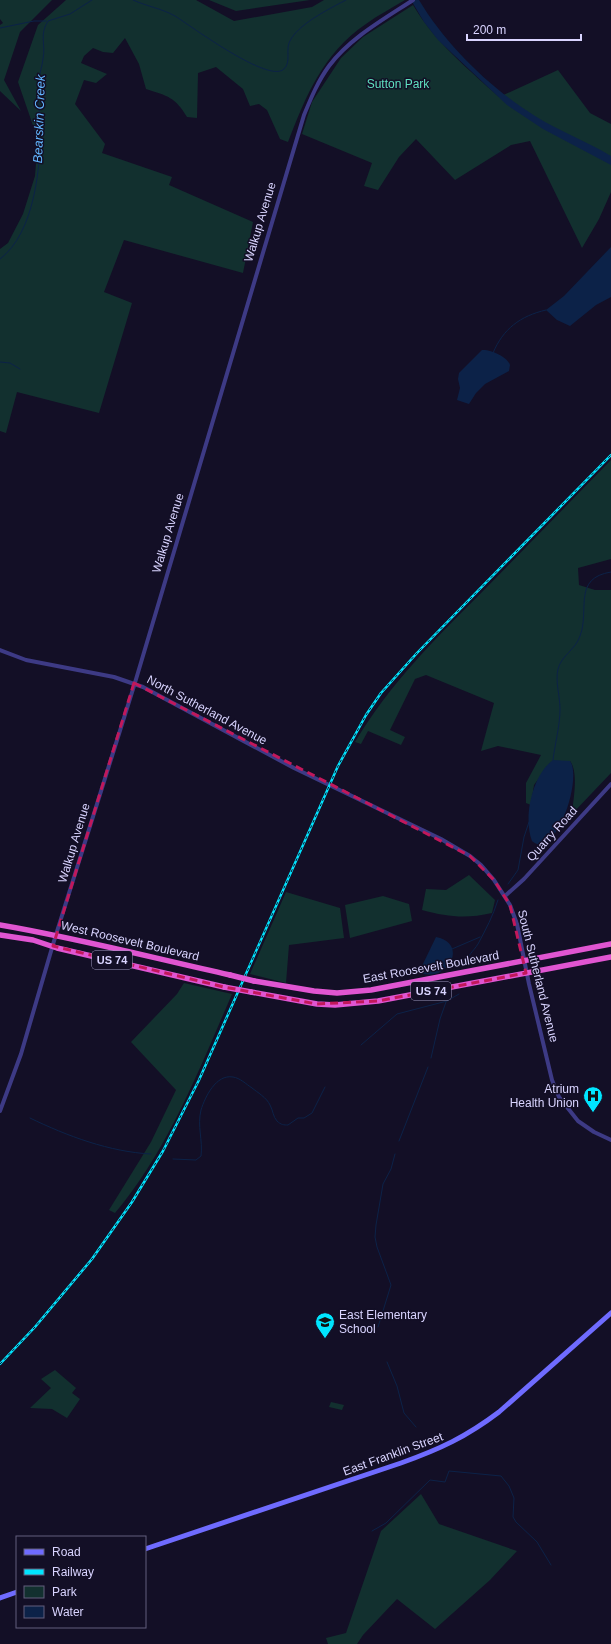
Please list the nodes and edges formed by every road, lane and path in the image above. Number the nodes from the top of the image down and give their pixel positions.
1 (413, 0) edge
2 (0, 650) edge
3 (134, 683) junction
4 (611, 784) edge
5 (329, 786) joint
6 (505, 896) junction
7 (0, 925) edge
8 (0, 935) edge
9 (56, 935) junction
10 (611, 944) edge
11 (53, 946) junction
12 (611, 956) edge
13 (524, 961) junction
14 (526, 973) junction
15 (254, 981) joint
16 (251, 992) joint
17 (0, 1111) edge
18 (611, 1140) edge
19 (611, 1313) edge
20 (146, 1549) edge
21 (16, 1592) edge
22 (0, 1598) edge

1 - 3 street, Walkup Avenue
2 - 3 street, North Sutherland Avenue
3 - 5 street, North Sutherland Avenue
3 - 9 street, Walkup Avenue
4 - 6 street, Quarry Road
5 - 6 street, South Sutherland Avenue
6 - 13 street, South Sutherland Avenue
7 - 9 highway, West Roosevelt Boulevard / US 74
8 - 11 highway, West Roosevelt Boulevard / US 74
9 - 11 street, Walkup Avenue
9 - 15 highway, West Roosevelt Boulevard / US 74, bridge
10 - 13 highway, East Roosevelt Boulevard / US 74
11 - 16 highway, West Roosevelt Boulevard / US 74, bridge
11 - 17 street, Walkup Avenue
12 - 14 highway, East Roosevelt Boulevard / US 74
13 - 14 street, South Sutherland Avenue
13 - 15 highway, East Roosevelt Boulevard / US 74
14 - 16 highway, East Roosevelt Boulevard / US 74
14 - 18 street, South Sutherland Avenue
19 - 20 main road, East Franklin Street
21 - 22 main road

